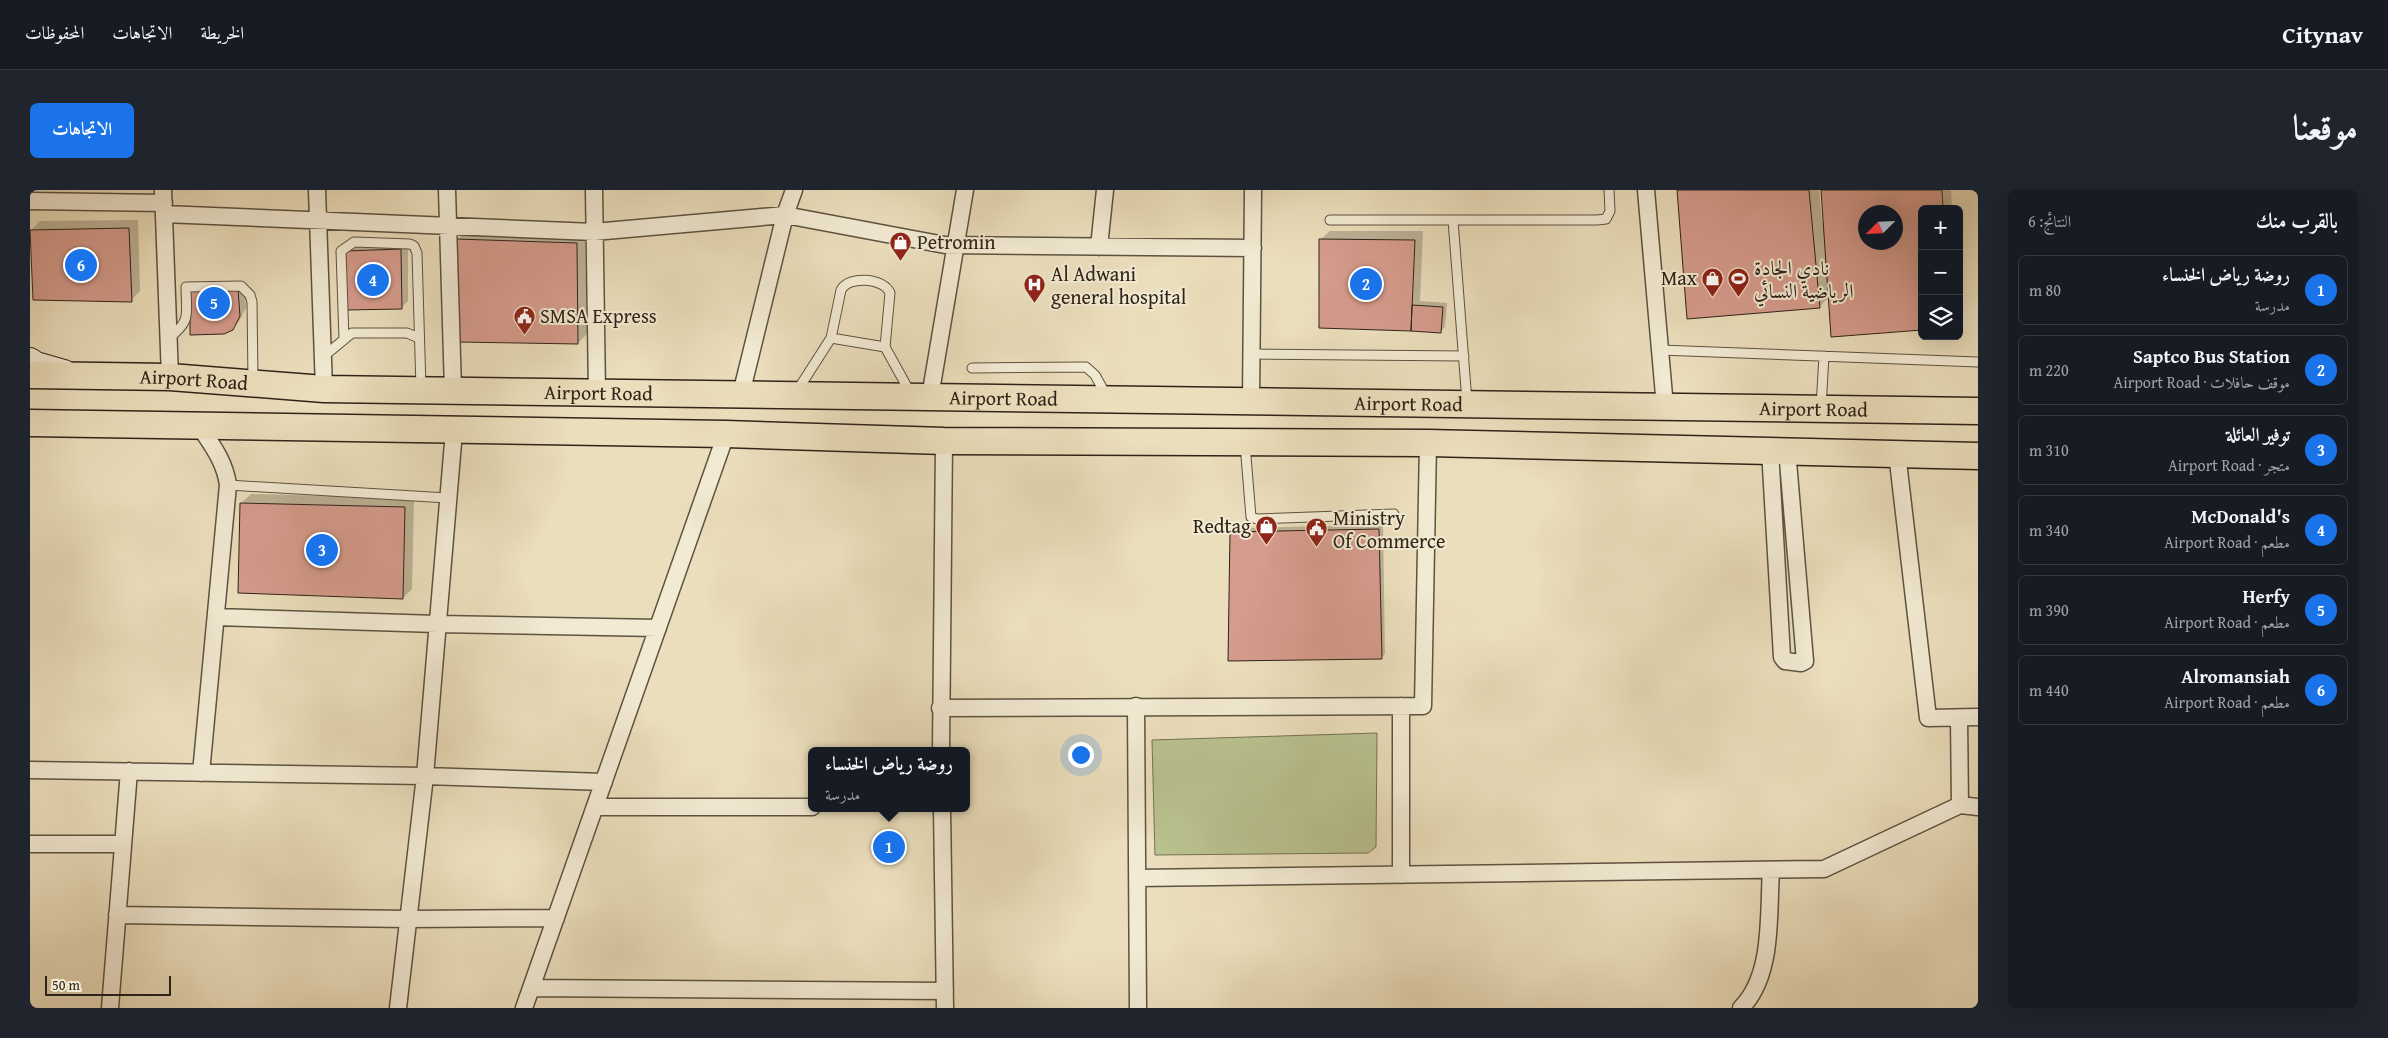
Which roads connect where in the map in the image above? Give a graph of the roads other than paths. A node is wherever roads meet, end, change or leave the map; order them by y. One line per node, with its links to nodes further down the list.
1 (317, 190): 15 (street)
2 (447, 190): 16 (street)
3 (594, 190): 17 (street)
4 (794, 190): 12 (street)
5 (965, 190): 18 (street)
6 (1105, 190): 19 (street)
7 (1253, 190): 20 (street)
8 (1609, 190): 14 (lane)
9 (1646, 190): 26 (street)
10 (30, 201): 11 (street)
11 (164, 202): 15 (street); 21 (street)
12 (785, 215): 17 (street); 18 (street); 42 (street)
13 (1330, 220): 14 (lane)
14 (1453, 220): 29 (lane)
15 (318, 221): 16 (street); 28 (street)
16 (448, 226): 17 (street); 40 (street)
17 (594, 232): 41 (street)
18 (955, 245): 19 (street); 44 (street)
19 (1100, 247): 20 (street)
20 (1253, 248): 27 (street)
21 (169, 338): 36 (street); 37 (lane)
22 (419, 338): 24 (lane); 24 (lane); 39 (lane)
23 (831, 338): 25 (lane); 25 (lane); 43 (lane)
24 (344, 339): 28 (lane)
25 (885, 347): 44 (lane)
26 (1660, 350): 30 (lane); 48 (street)
27 (1252, 354): 29 (lane); 46 (street)
28 (324, 356): 38 (street)
29 (1464, 356): 47 (lane)
30 (1824, 356): 32 (lane); 49 (lane)
31 (30, 360): 35 (main road)
32 (1978, 362)
33 (972, 368): 45 (lane)
34 (30, 375): 35 (main road, Airport Road)
35 (75, 375): 36 (main road, Airport Road)
36 (170, 376): 37 (main road, Airport Road)
37 (253, 383): 38 (main road, Airport Road)
38 (324, 389): 39 (main road, Airport Road)
39 (421, 390): 40 (main road, Airport Road)
40 (453, 390): 41 (main road, Airport Road)
41 (597, 392): 42 (main road, Airport Road)
42 (741, 394): 43 (main road, Airport Road)
43 (794, 395): 44 (main road, Airport Road)
44 (921, 397): 45 (main road, Airport Road)
45 (1108, 400): 46 (main road, Airport Road)
46 (1251, 401): 47 (main road, Airport Road)
47 (1467, 404): 48 (main road, Airport Road)
48 (1665, 407): 49 (main road, Airport Road)
49 (1821, 410): 50 (main road, Airport Road)
50 (1978, 411)
51 (30, 423): 52 (main road, Airport Road)
52 (200, 426): 53 (main road, Airport Road); 61 (street)
53 (454, 432): 54 (main road, Airport Road); 62 (street)
54 (726, 434): 55 (main road, Airport Road); 68 (street)
55 (944, 441): 56 (main road, Airport Road); 71 (street)
56 (1245, 441): 57 (main road, Airport Road); 63 (lane)
57 (1428, 443): 58 (main road, Airport Road); 70 (street)
58 (1779, 450): 59 (main road, Airport Road); 64 (street); 65 (street)
59 (1897, 453): 60 (main road, Airport Road); 73 (street)
60 (1978, 456)
61 (228, 485): 62 (lane); 66 (street)
62 (448, 498): 67 (street)
63 (1394, 514)
64 (1800, 606): 65 (street); 65 (street)
65 (1779, 607)
66 (216, 617): 67 (street); 77 (street)
67 (437, 624): 68 (street); 78 (street)
68 (658, 628): 79 (street)
69 (1136, 706): 70 (street); 71 (street); 89 (street)
70 (1401, 706): 88 (street)
71 (940, 708): 74 (street)
72 (1978, 716): 73 (street)
73 (1959, 718): 80 (street)
74 (941, 747)
75 (30, 770): 76 (street)
76 (129, 772): 77 (street); 86 (street)
77 (201, 773): 78 (street)
78 (425, 776): 79 (street); 92 (street)
79 (604, 782): 81 (street)
80 (1960, 805): 83 (street); 87 (street)
81 (595, 807): 82 (street); 91 (street)
82 (808, 807)
83 (1978, 807)
84 (942, 812): 94 (street)
85 (30, 844): 86 (street)
86 (123, 844): 90 (street)
87 (1771, 870): 88 (street); 100 (street)
88 (1401, 875): 89 (street)
89 (1137, 878): 99 (street)
90 (117, 915): 92 (street); 95 (street)
91 (556, 918): 92 (street); 93 (street)
92 (408, 919): 96 (street)
93 (532, 988): 94 (street); 97 (street)
94 (945, 991): 98 (street)
95 (110, 1008)
96 (398, 1008)
97 (524, 1008)
98 (945, 1008)
99 (1138, 1008)
100 (1741, 1008)

